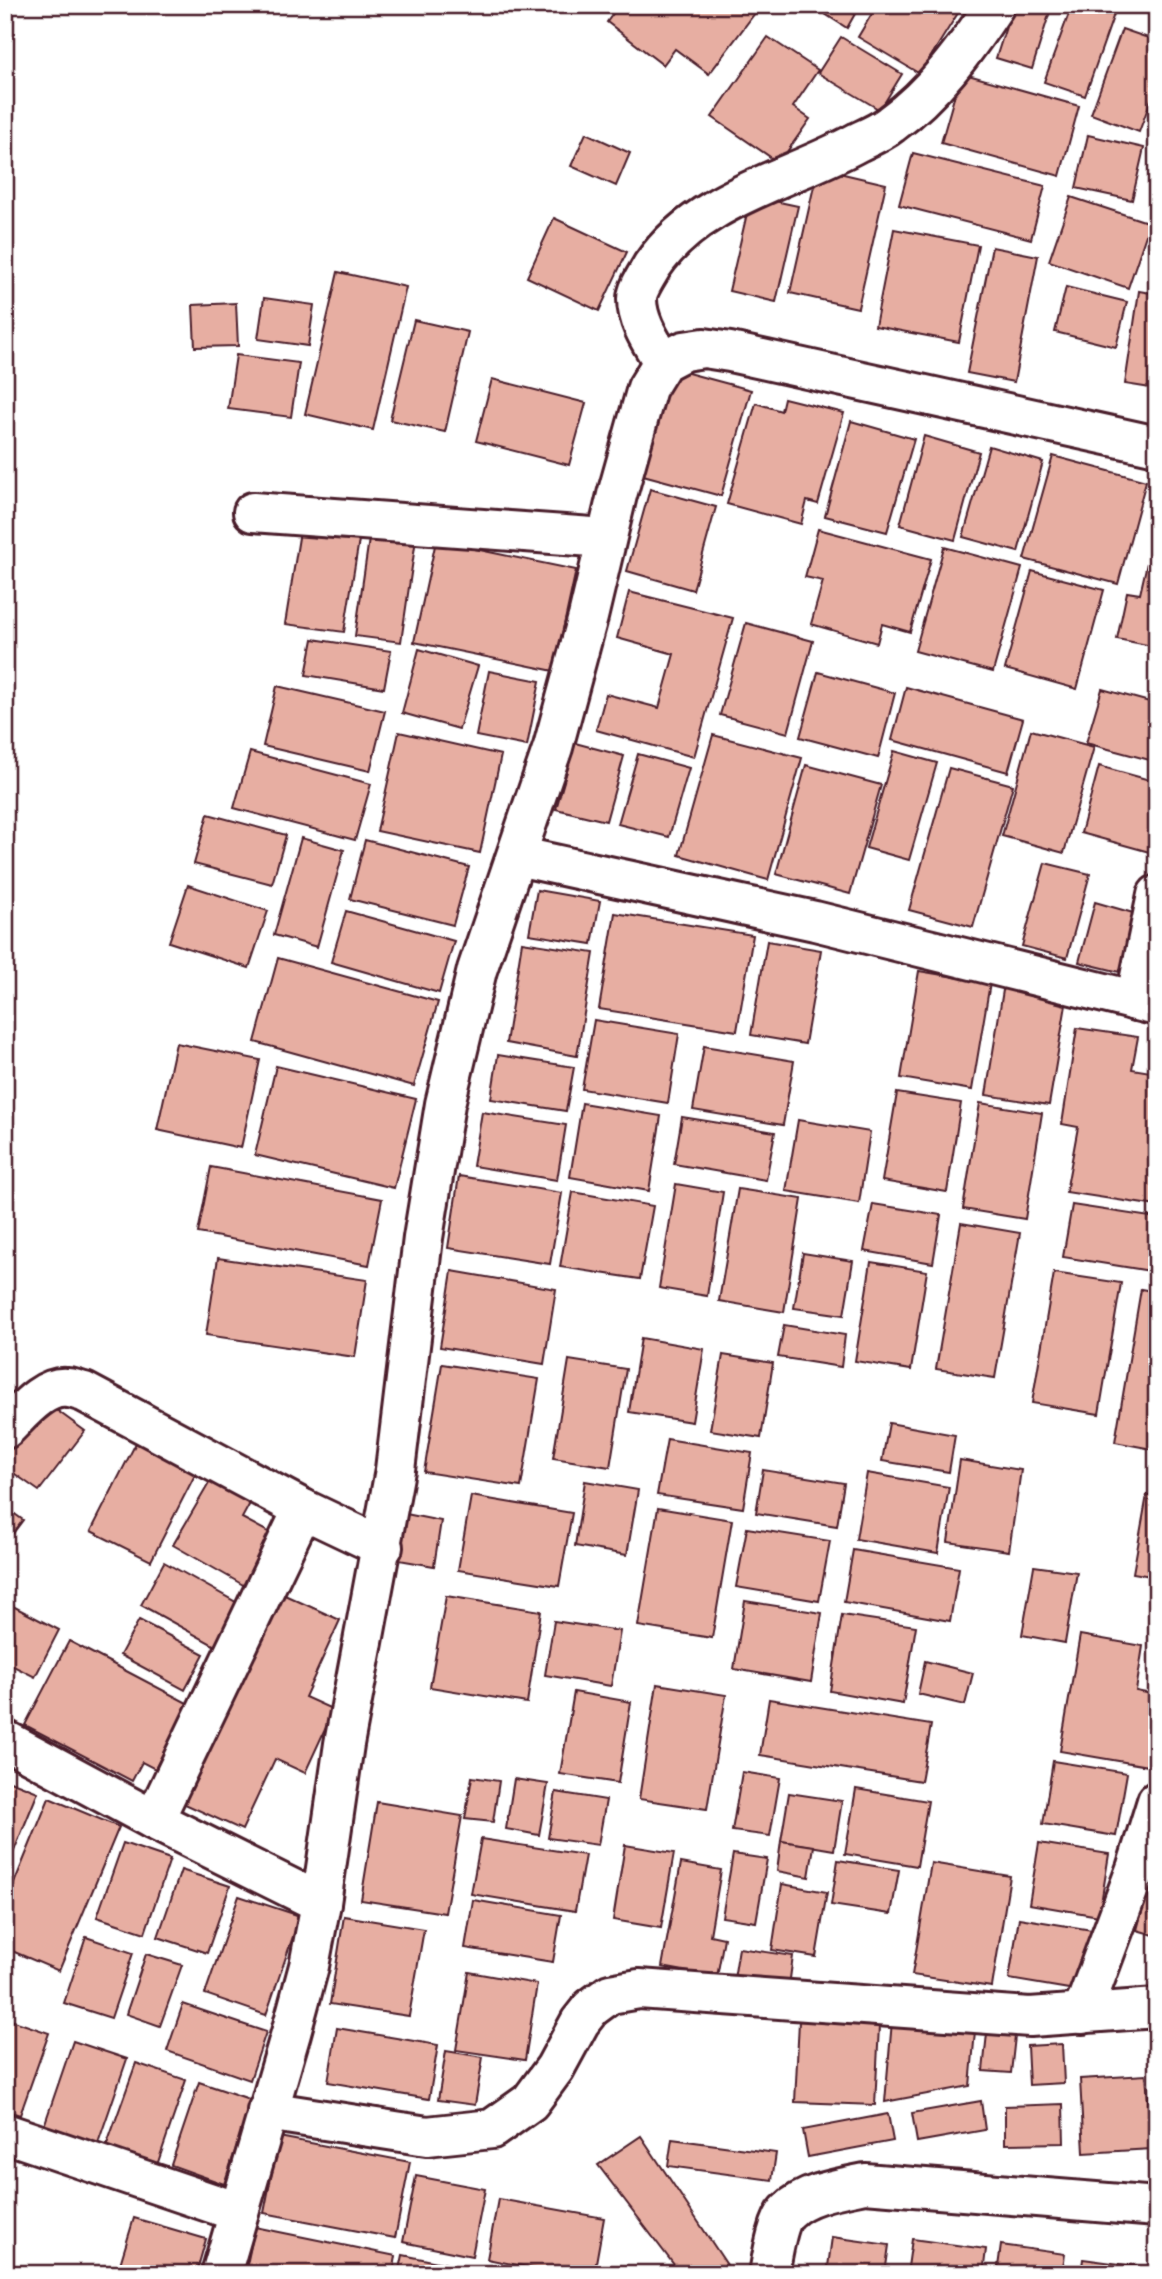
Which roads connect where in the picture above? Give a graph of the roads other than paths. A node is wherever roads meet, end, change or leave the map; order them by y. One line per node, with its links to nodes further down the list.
1 (995, 5): 2 (street)
2 (663, 362): 3 (street); 5 (street)
3 (1157, 446)
4 (253, 512): 5 (street)
5 (606, 538): 6 (street)
6 (517, 856): 8 (street); 11 (street)
7 (1157, 895): 8 (street)
8 (1146, 1004)
9 (5, 1429): 10 (street)
10 (303, 1508): 11 (street); 14 (street)
11 (383, 1547): 15 (street)
12 (5, 1740): 14 (street)
13 (1157, 1801): 17 (street)
14 (154, 1820): 15 (street)
15 (321, 1903): 18 (street)
16 (1157, 2008): 17 (street)
17 (1082, 2014): 18 (street)
18 (267, 2110): 21 (street)
19 (5, 2133): 21 (street)
20 (1157, 2207): 23 (street)
21 (238, 2213): 22 (street)
22 (221, 2274)
23 (769, 2274)

